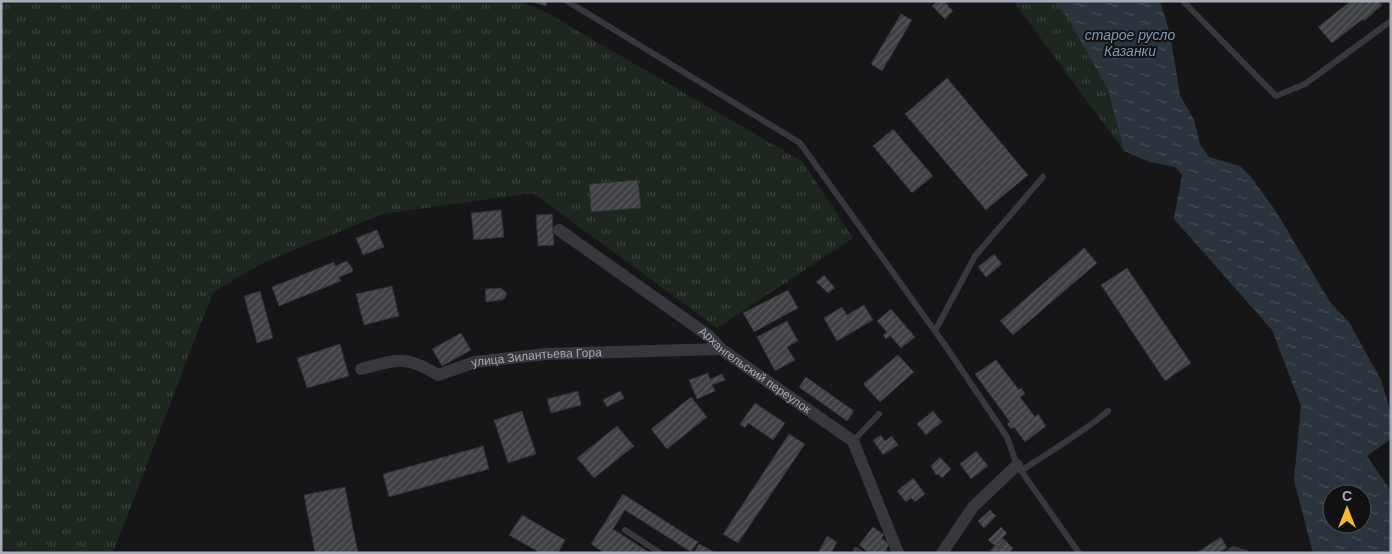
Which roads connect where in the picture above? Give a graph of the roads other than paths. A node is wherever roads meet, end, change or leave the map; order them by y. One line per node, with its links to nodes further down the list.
1 (567, 1): 6 (lane)
2 (1183, 1): 3 (lane)
3 (1391, 21)
4 (1043, 177): 6 (lane)
5 (559, 230): 7 (street, Архангельский переулок)
6 (935, 331): 12 (lane)
7 (721, 349): 8 (street, улица Зилантьева Гора); 11 (street, Архангельский переулок)
8 (361, 369)
9 (1108, 412): 12 (lane)
10 (879, 414): 11 (lane)
11 (853, 441): 15 (street)
12 (1019, 468): 16 (street); 17 (lane)
13 (625, 530): 14 (lane)
14 (660, 553)
15 (898, 553)
16 (942, 553)
17 (1079, 553)
18 (1228, 553): 19 (lane)
19 (1246, 553)

